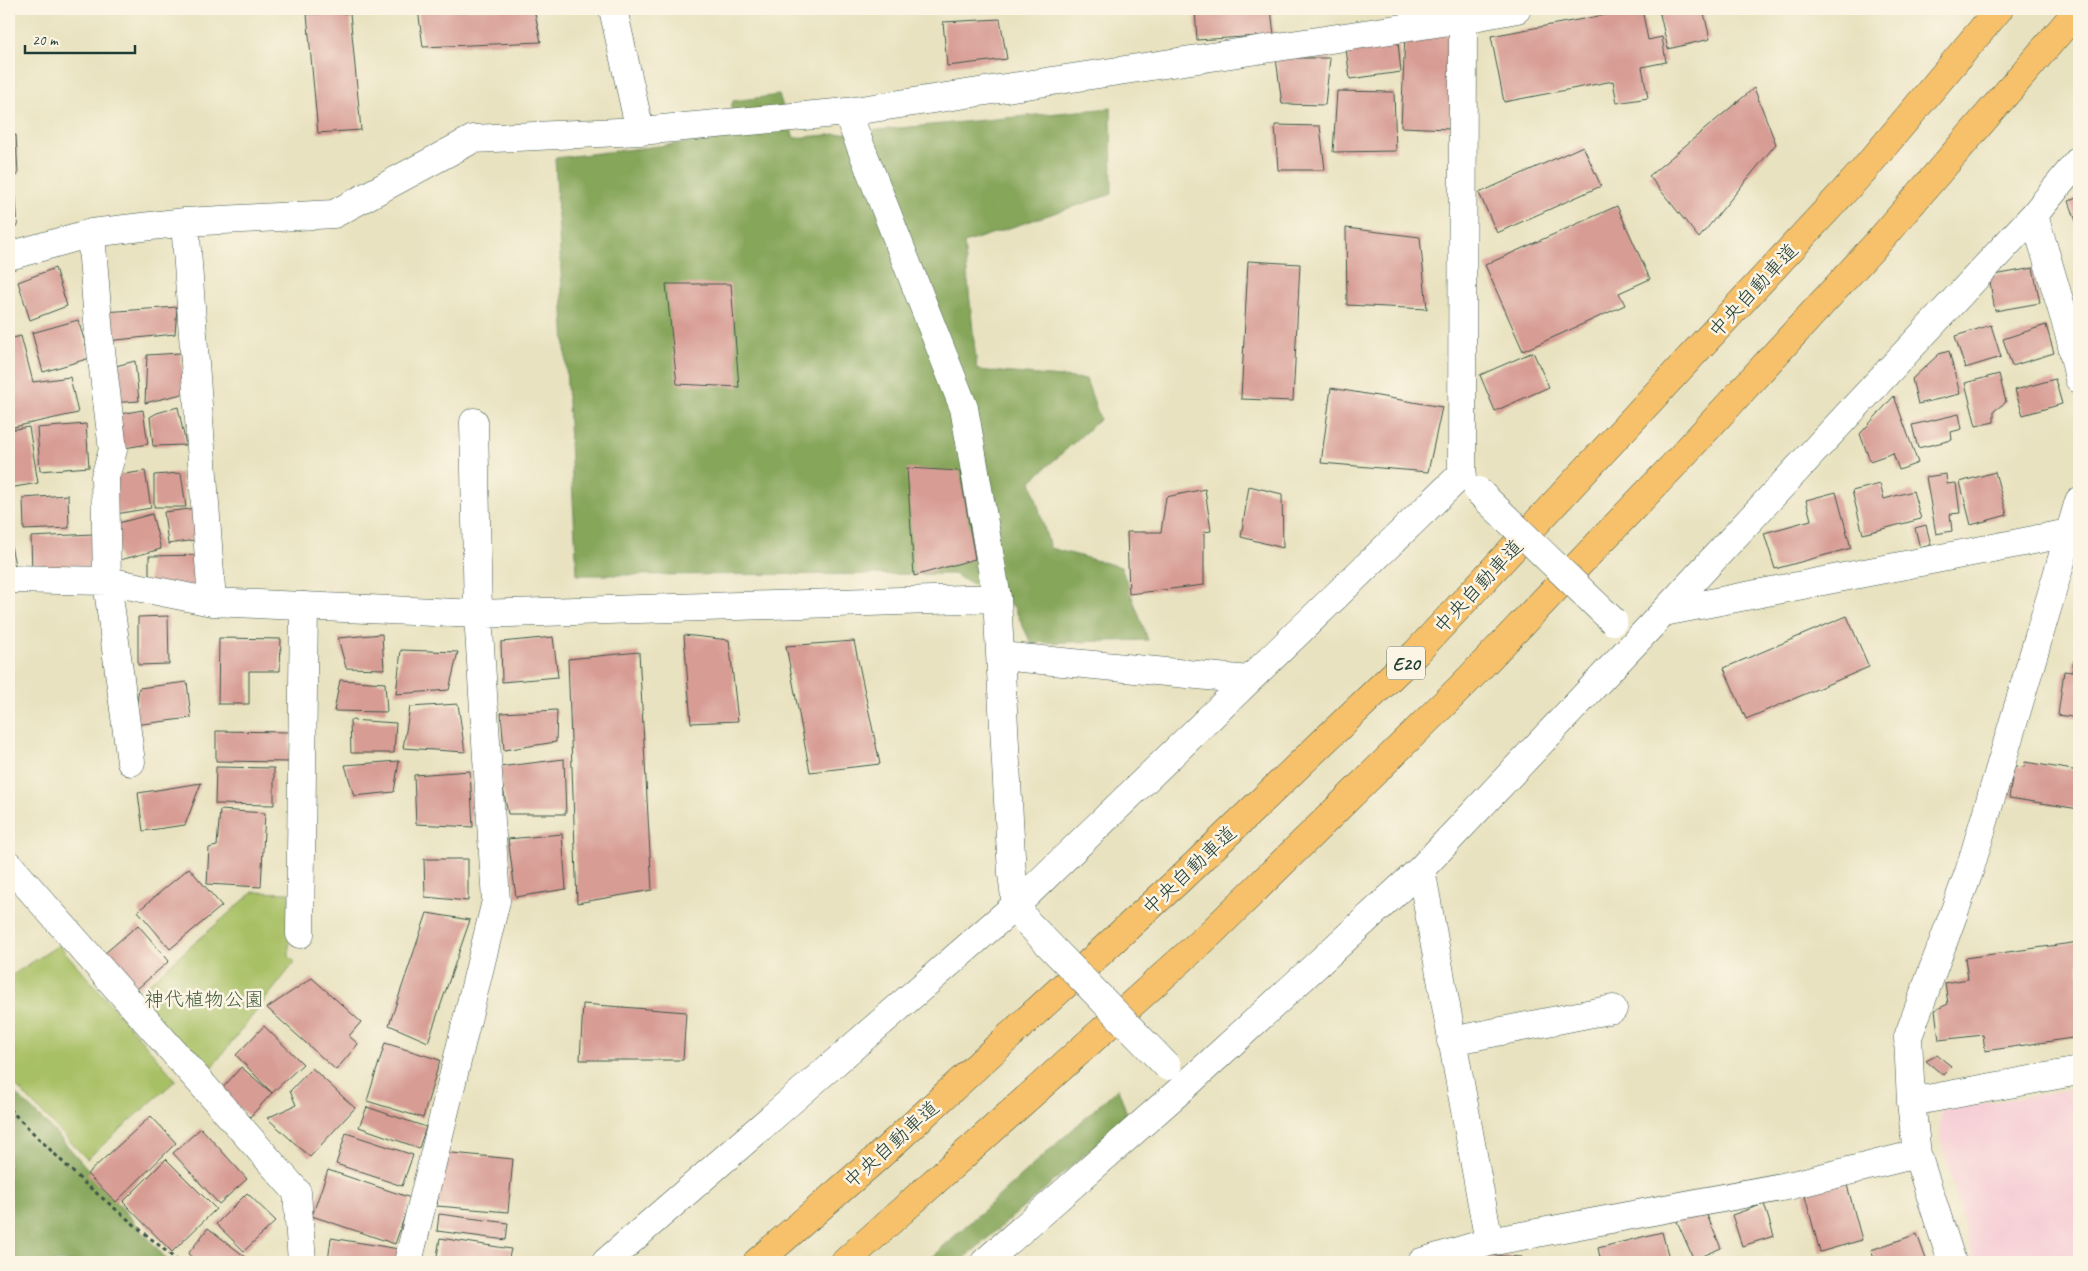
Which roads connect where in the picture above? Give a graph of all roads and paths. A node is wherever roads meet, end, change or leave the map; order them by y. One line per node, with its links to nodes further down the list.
1 (613, 9): 7 (street)
2 (1999, 9): 45 (highway, 中央自動車道 / E20)
3 (2079, 9): 46 (highway)
4 (1504, 10): 5 (street)
5 (1463, 19): 6 (street); 15 (street)
6 (847, 112): 7 (street); 20 (street)
7 (640, 131): 10 (street)
8 (2079, 160): 9 (street)
9 (2034, 214): 13 (street); 23 (street)
10 (185, 222): 11 (street); 21 (street)
11 (90, 233): 12 (street); 19 (street)
12 (9, 256)
13 (2079, 379)
14 (474, 422): 24 (street)
15 (1470, 482): 25 (street, bridge); 27 (street)
16 (2079, 501): 17 (street)
17 (2069, 533): 23 (street); 37 (street)
18 (9, 579): 19 (street)
19 (107, 582): 21 (street); 28 (street)
20 (997, 598): 24 (street); 26 (street)
21 (212, 602): 22 (street)
22 (304, 606): 24 (street); 32 (street)
23 (1664, 612): 25 (street)
24 (478, 614): 43 (street)
25 (1632, 643): 30 (street)
26 (1001, 656): 27 (street); 31 (street)
27 (1248, 680): 31 (street)
28 (131, 762)
29 (9, 865): 42 (street)
30 (1421, 869): 34 (street); 36 (street)
31 (1022, 914): 36 (street, bridge); 44 (street)
32 (300, 934)
33 (1613, 1009): 34 (street)
34 (1451, 1041): 40 (street)
35 (2079, 1071): 37 (street)
36 (1176, 1076): 47 (street)
37 (1911, 1102): 39 (street)
38 (9, 1109): 41 (path)
39 (1917, 1154): 40 (street); 49 (street)
40 (1488, 1242): 48 (street)
41 (179, 1262)
42 (302, 1262)
43 (408, 1262)
44 (606, 1262)
45 (757, 1262)
46 (845, 1262)
47 (985, 1262)
48 (1422, 1262)
49 (1952, 1262)

